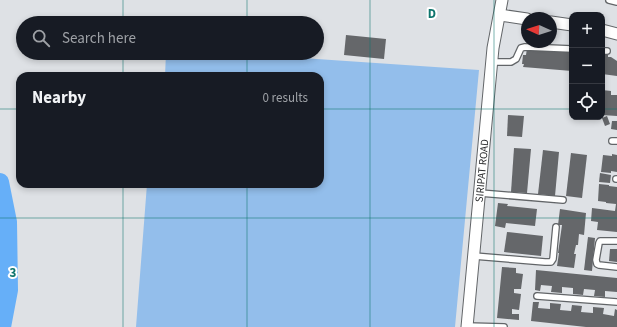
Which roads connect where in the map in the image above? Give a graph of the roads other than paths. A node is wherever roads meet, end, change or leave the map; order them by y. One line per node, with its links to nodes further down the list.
1 (502, 0): 4 (street, SIRIPAT ROAD)
2 (609, 0): 3 (lane)
3 (617, 2)
4 (500, 15): 5 (street); 11 (street, SIRIPAT ROAD)
5 (521, 18)
6 (557, 23): 7 (street)
7 (569, 25)
8 (605, 31): 9 (street)
9 (617, 34)
10 (569, 49): 11 (lane)
11 (492, 62): 12 (street, SIRIPAT ROAD)
12 (480, 193): 13 (lane); 16 (street, SIRIPAT ROAD)
13 (563, 200)
14 (556, 227): 16 (lane)
15 (617, 241): 17 (lane)
16 (474, 256): 20 (street, SIRIPAT ROAD)
17 (617, 267)
18 (537, 296): 19 (lane)
19 (617, 302)
20 (467, 327): 21 (lane)
21 (504, 327)

